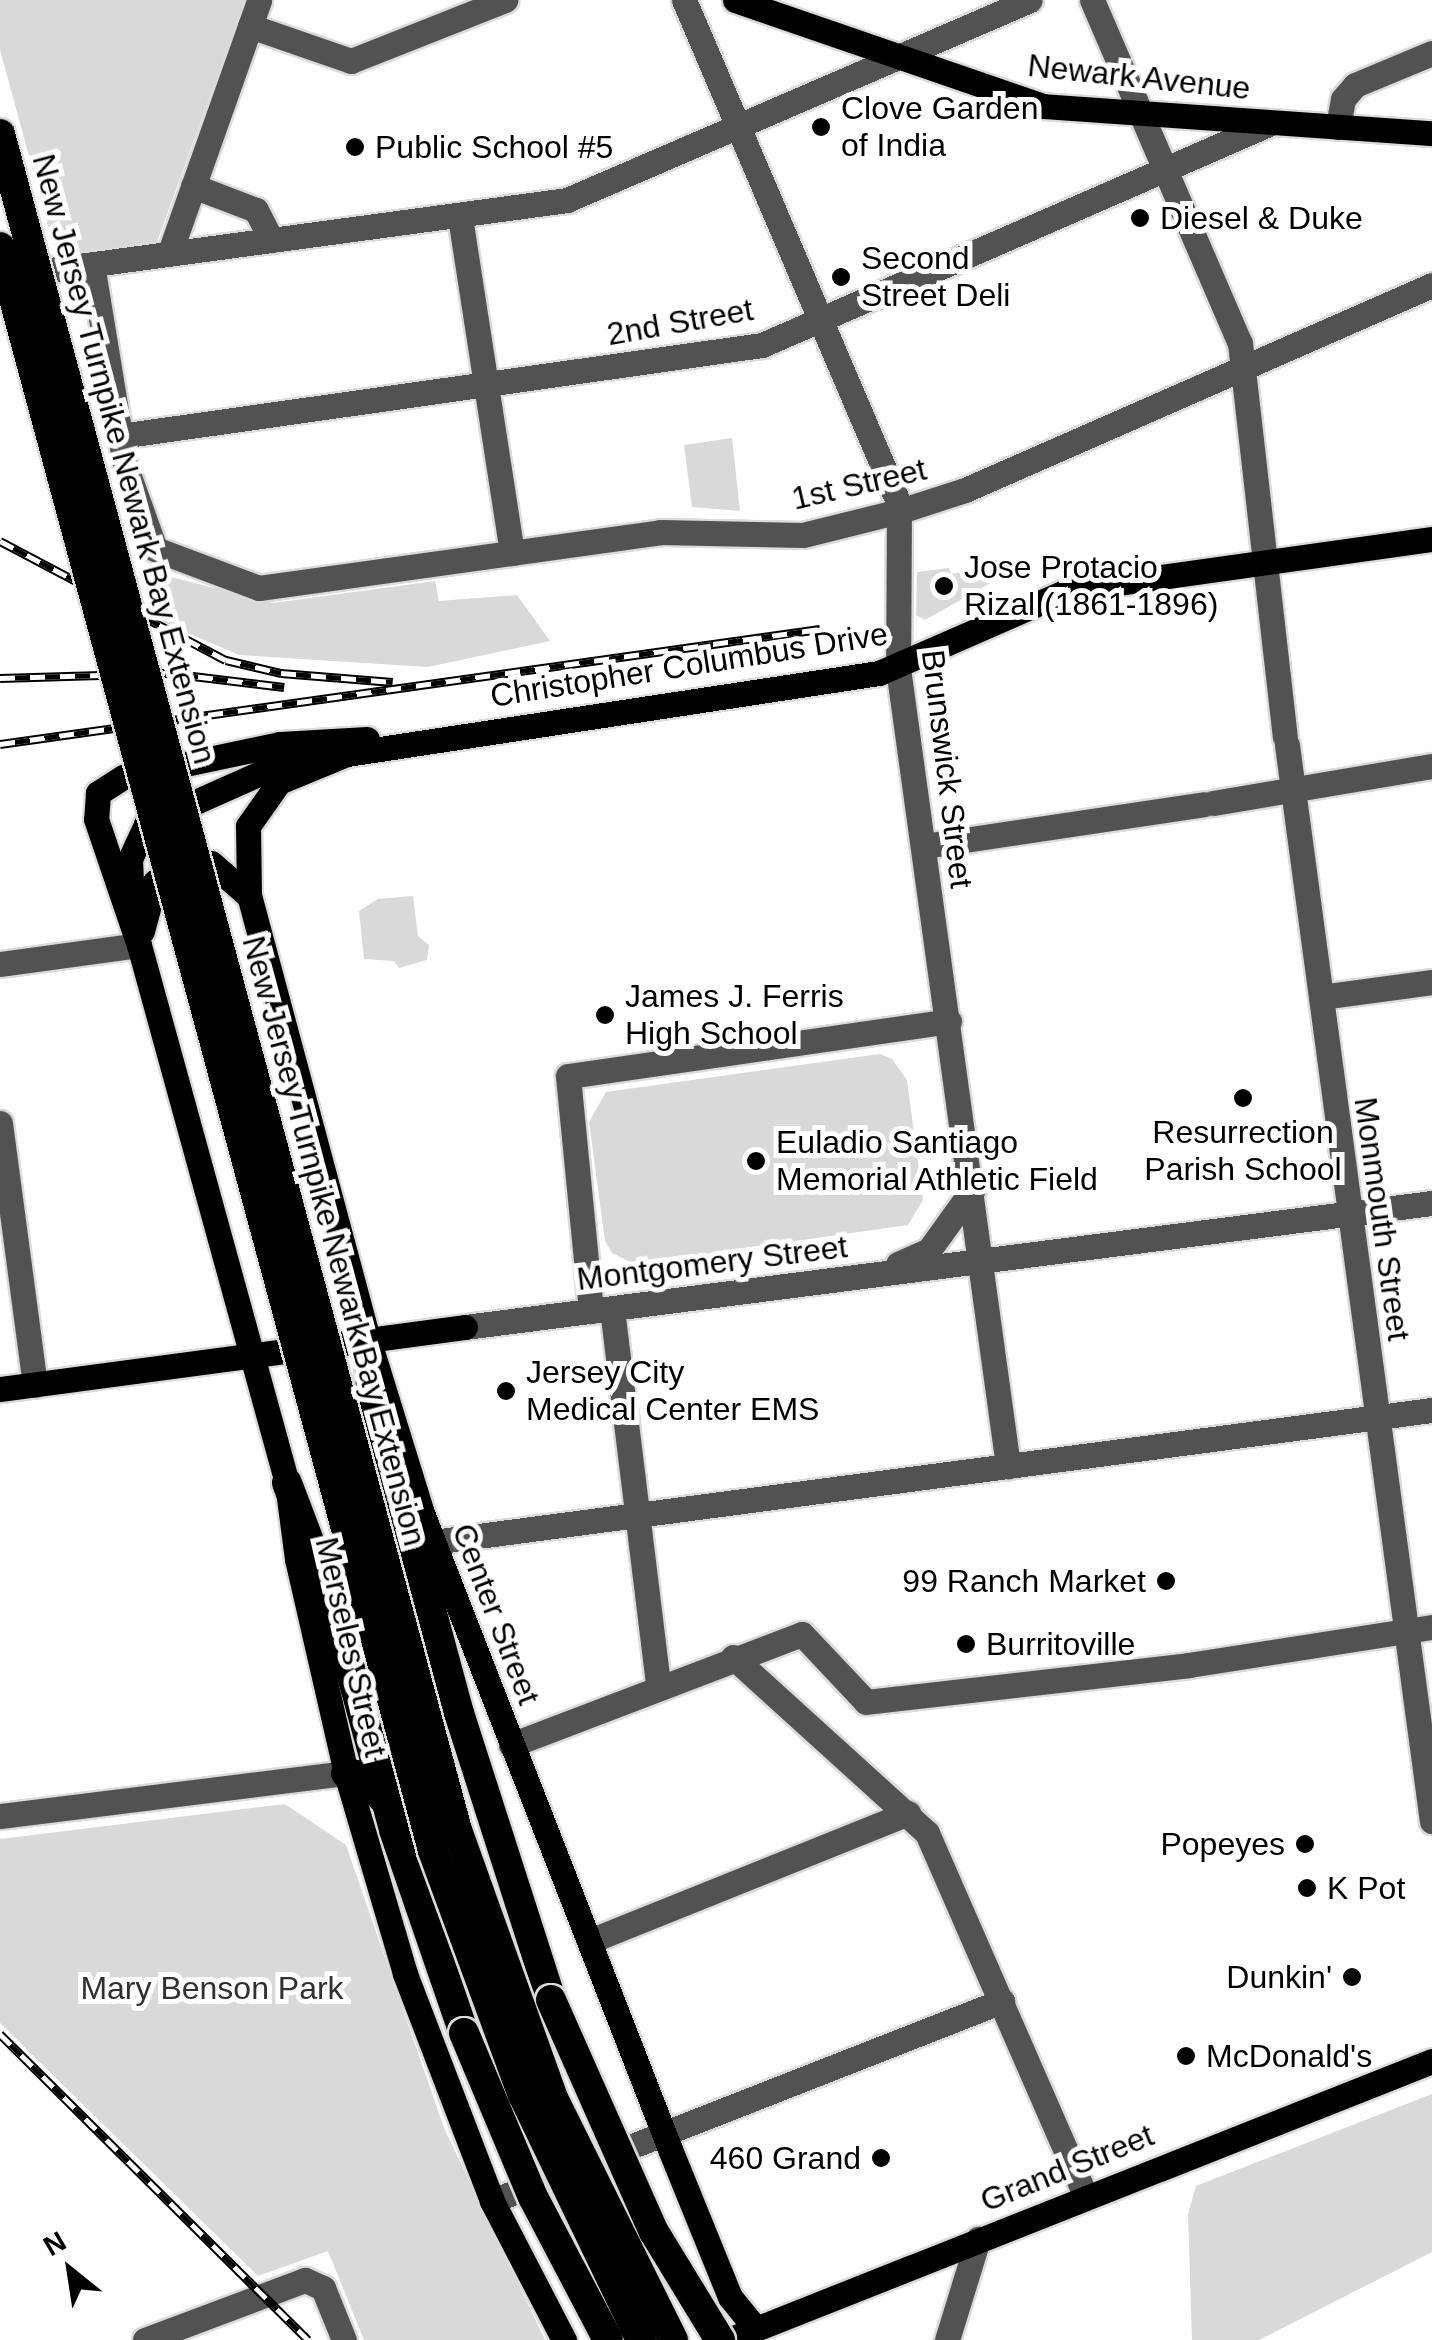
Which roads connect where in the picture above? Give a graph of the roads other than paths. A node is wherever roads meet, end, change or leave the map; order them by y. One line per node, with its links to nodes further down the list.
1 (258, 0): 7 (street)
2 (505, 0): 7 (street)
3 (684, 0): 12 (street, Brunswick Street)
4 (735, 0): 9 (main road, Newark Avenue)
5 (1030, 0): 9 (street)
6 (1092, 0): 10 (street, Monmouth Street)
7 (250, 26): 17 (street)
8 (1432, 53): 13 (street)
9 (896, 57): 10 (main road, Newark Avenue); 12 (street)
10 (1141, 113): 11 (main road, Newark Avenue); 16 (street, Monmouth Street)
11 (1271, 123): 13 (main road, Newark Avenue); 16 (street, 2nd Street)
12 (739, 127): 18 (street); 25 (street, Brunswick Street)
13 (1338, 127): 14 (main road, Newark Avenue)
14 (1432, 133)
15 (0, 134): 86 (highway, New Jersey Turnpike Newark Bay Extension, bridge)
16 (1165, 170): 25 (street, 2nd Street); 26 (street, Monmouth Street)
17 (193, 186): 19 (street); 21 (street)
18 (460, 217): 19 (street); 27 (street)
19 (271, 240): 21 (street)
20 (0, 248): 85 (highway, New Jersey Turnpike Newark Bay Extension, bridge)
21 (170, 252): 22 (street)
22 (92, 264): 23 (street); 28 (street)
23 (0, 277)
24 (1432, 285): 26 (street, 1st Street)
25 (822, 319): 27 (street, 2nd Street); 29 (street, Brunswick Street)
26 (1243, 369): 29 (street, 1st Street); 32 (street, Monmouth Street)
27 (485, 386): 28 (street, 2nd Street); 31 (street)
28 (120, 436): 31 (street, 1st Street)
29 (900, 511): 31 (street, 1st Street); 33 (street, Brunswick Street)
30 (1432, 539): 32 (main road, Christopher Columbus Drive)
31 (512, 553)
32 (1262, 563): 33 (main road, Christopher Columbus Drive); 37 (street, Monmouth Street)
33 (898, 668): 35 (main road, Christopher Columbus Drive); 38 (street, Brunswick Street)
34 (376, 739): 35 (main road, Christopher Columbus Drive); 40 (main road, Christopher Columbus Drive); 40 (main road, Christopher Columbus Drive)
35 (417, 739): 39 (main road, Christopher Columbus Drive)
36 (1432, 766): 37 (street)
37 (1293, 791): 38 (street); 43 (street, Monmouth Street)
38 (924, 846): 44 (street, Brunswick Street)
39 (249, 896): 40 (main road); 53 (main road, Center Street)
40 (139, 945): 41 (street); 54 (main road, Merseles Street)
41 (0, 964)
42 (1432, 982): 43 (street)
43 (1320, 997): 48 (street, Monmouth Street)
44 (949, 1020): 46 (street, Brunswick Street); 51 (street)
45 (0, 1122): 55 (street)
46 (973, 1189): 49 (street, Brunswick Street); 50 (street)
47 (1432, 1203): 48 (street, Montgomery Street)
48 (1348, 1214): 49 (street, Montgomery Street); 58 (street, Monmouth Street)
49 (984, 1262): 50 (street, Montgomery Street); 59 (street, Brunswick Street)
50 (874, 1276): 51 (street, Montgomery Street)
51 (602, 1310): 52 (street, Montgomery Street); 61 (street)
52 (466, 1328): 53 (main road, Montgomery Street)
53 (368, 1339): 54 (main road, Montgomery Street); 62 (main road, Center Street); 87 (highway, bridge)
54 (250, 1356): 55 (main road, Montgomery Street); 60 (main road, Merseles Street)
55 (35, 1385): 56 (main road, Montgomery Street)
56 (0, 1389)
57 (1432, 1410): 58 (street)
58 (1376, 1418): 59 (street); 64 (street, Monmouth Street)
59 (1008, 1466): 61 (street)
60 (286, 1483): 68 (main road, Merseles Street); 69 (highway)
61 (638, 1516): 62 (street); 66 (street)
62 (433, 1542): 67 (main road, Center Street)
63 (1432, 1627): 64 (street)
64 (1405, 1630): 65 (street); 72 (street, Monmouth Street)
65 (732, 1656): 66 (street); 70 (street)
66 (658, 1685): 67 (street)
67 (511, 1745): 73 (main road, Center Street)
68 (346, 1773): 69 (highway); 71 (street); 78 (main road, Merseles Street)
69 (385, 1800): 84 (highway, bridge)
70 (908, 1813): 73 (street); 74 (street)
71 (0, 1816)
72 (1432, 1821)
73 (590, 1941): 76 (main road, Center Street)
74 (1002, 2001): 76 (street); 77 (street)
75 (1432, 2061): 77 (main road, Grand Street)
76 (664, 2134): 78 (street); 80 (main road, Center Street)
77 (1086, 2198): 79 (main road, Grand Street)
78 (492, 2201): 83 (main road, Merseles Street)
79 (978, 2239): 80 (main road, Grand Street); 89 (street)
80 (760, 2334): 88 (main road, Grand Street)
81 (145, 2340): 82 (street)
82 (344, 2340)
83 (564, 2340)
84 (608, 2340)
85 (641, 2340)
86 (673, 2340)
87 (720, 2340)
88 (728, 2340)
89 (947, 2340)

